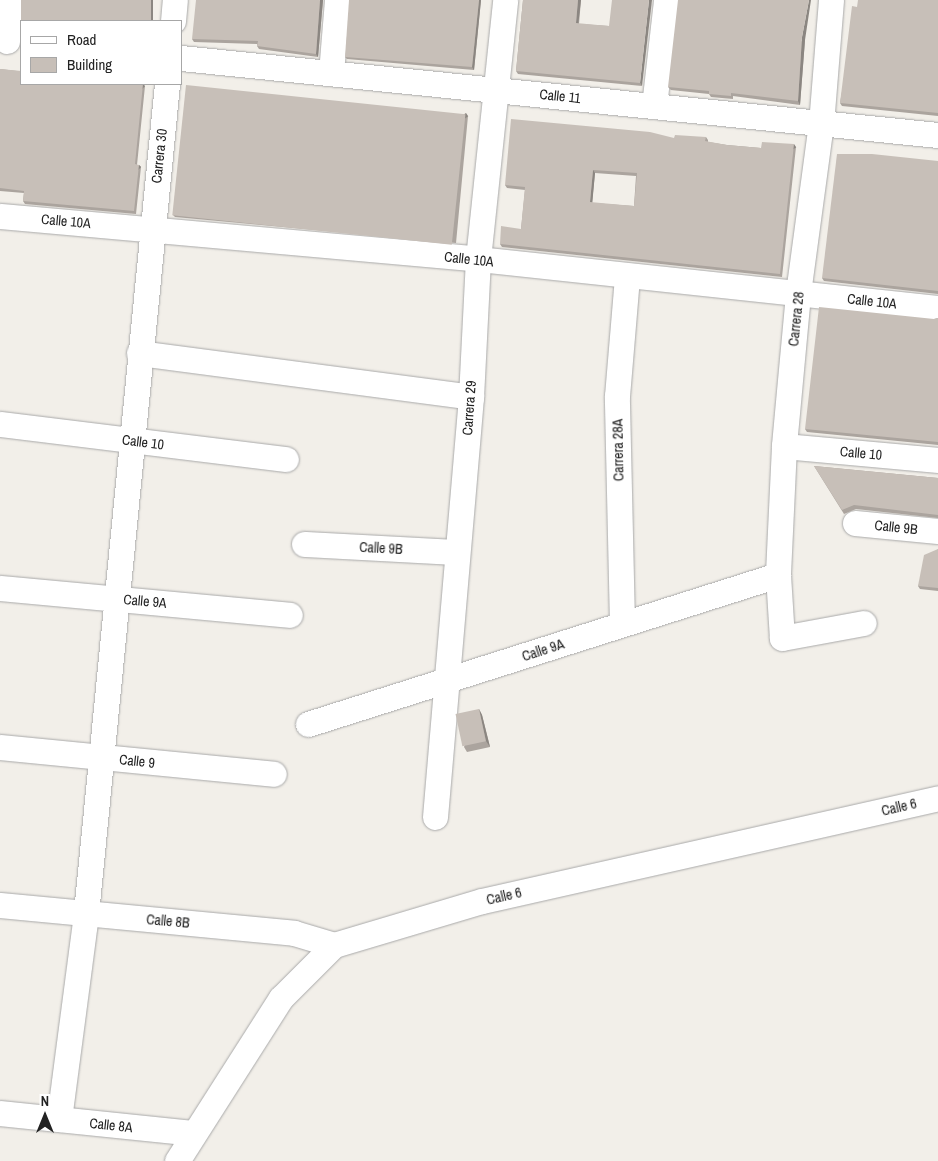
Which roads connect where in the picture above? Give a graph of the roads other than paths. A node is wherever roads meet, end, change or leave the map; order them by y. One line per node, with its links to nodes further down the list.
1 (10, 0): 8 (street)
2 (175, 0): 7 (street)
3 (338, 0): 10 (street)
4 (506, 0): 12 (street, Carrera 29)
5 (666, 0): 13 (street)
6 (831, 0): 14 (street, Carrera 28)
7 (173, 20)
8 (9, 41)
9 (182, 58): 10 (street, Calle 11)
10 (331, 73): 12 (street, Calle 11)
11 (167, 85): 17 (street, Carrera 30)
12 (496, 90): 13 (street, Calle 11); 18 (street, Carrera 29)
13 (654, 106): 14 (street, Calle 11)
14 (821, 122): 15 (street, Calle 11); 20 (street, Carrera 28)
15 (938, 135)
16 (0, 216): 17 (street, Calle 10A)
17 (151, 228): 18 (street, Calle 10A); 22 (street, Carrera 30)
18 (478, 260): 19 (street, Calle 10A); 23 (street, Carrera 29)
19 (627, 276): 20 (street, Calle 10A); 38 (street, Carrera 28A)
20 (798, 294): 21 (street, Calle 10A); 26 (street, Carrera 28)
21 (938, 308)
22 (139, 353): 23 (street); 25 (street, Carrera 30)
23 (470, 397): 32 (street, Carrera 29)
24 (0, 424): 25 (street, Calle 10)
25 (131, 440): 27 (street, Calle 10); 35 (street, Carrera 30)
26 (784, 446): 28 (street, Calle 10); 33 (street, Carrera 28)
27 (286, 459)
28 (938, 460)
29 (855, 523): 30 (street, Calle 9B)
30 (938, 531)
31 (304, 544): 32 (street, Calle 9B)
32 (457, 552): 39 (street, Carrera 29)
33 (778, 575): 37 (street, Carrera 28); 38 (street, Calle 9A)
34 (0, 588): 35 (street, Calle 9A)
35 (116, 599): 36 (street, Calle 9A); 42 (street, Carrera 30)
36 (290, 615)
37 (864, 623)
38 (622, 624): 39 (street, Calle 9A)
39 (447, 681): 40 (street, Calle 9A); 45 (street, Carrera 29)
40 (308, 724)
41 (0, 747): 42 (street, Calle 9)
42 (102, 757): 43 (street, Calle 9); 47 (street, Carrera 30)
43 (274, 774)
44 (938, 798): 48 (street, Calle 6)
45 (435, 817)
46 (0, 905): 47 (street, Calle 8B)
47 (86, 913): 48 (street, Calle 8B); 50 (street, Carrera 30)
48 (334, 945): 51 (street, Calle 6)
49 (0, 1114): 50 (street, Calle 8A)
50 (59, 1120): 51 (street, Calle 8A)
51 (192, 1133): 52 (street, Calle 6)
52 (177, 1161)

